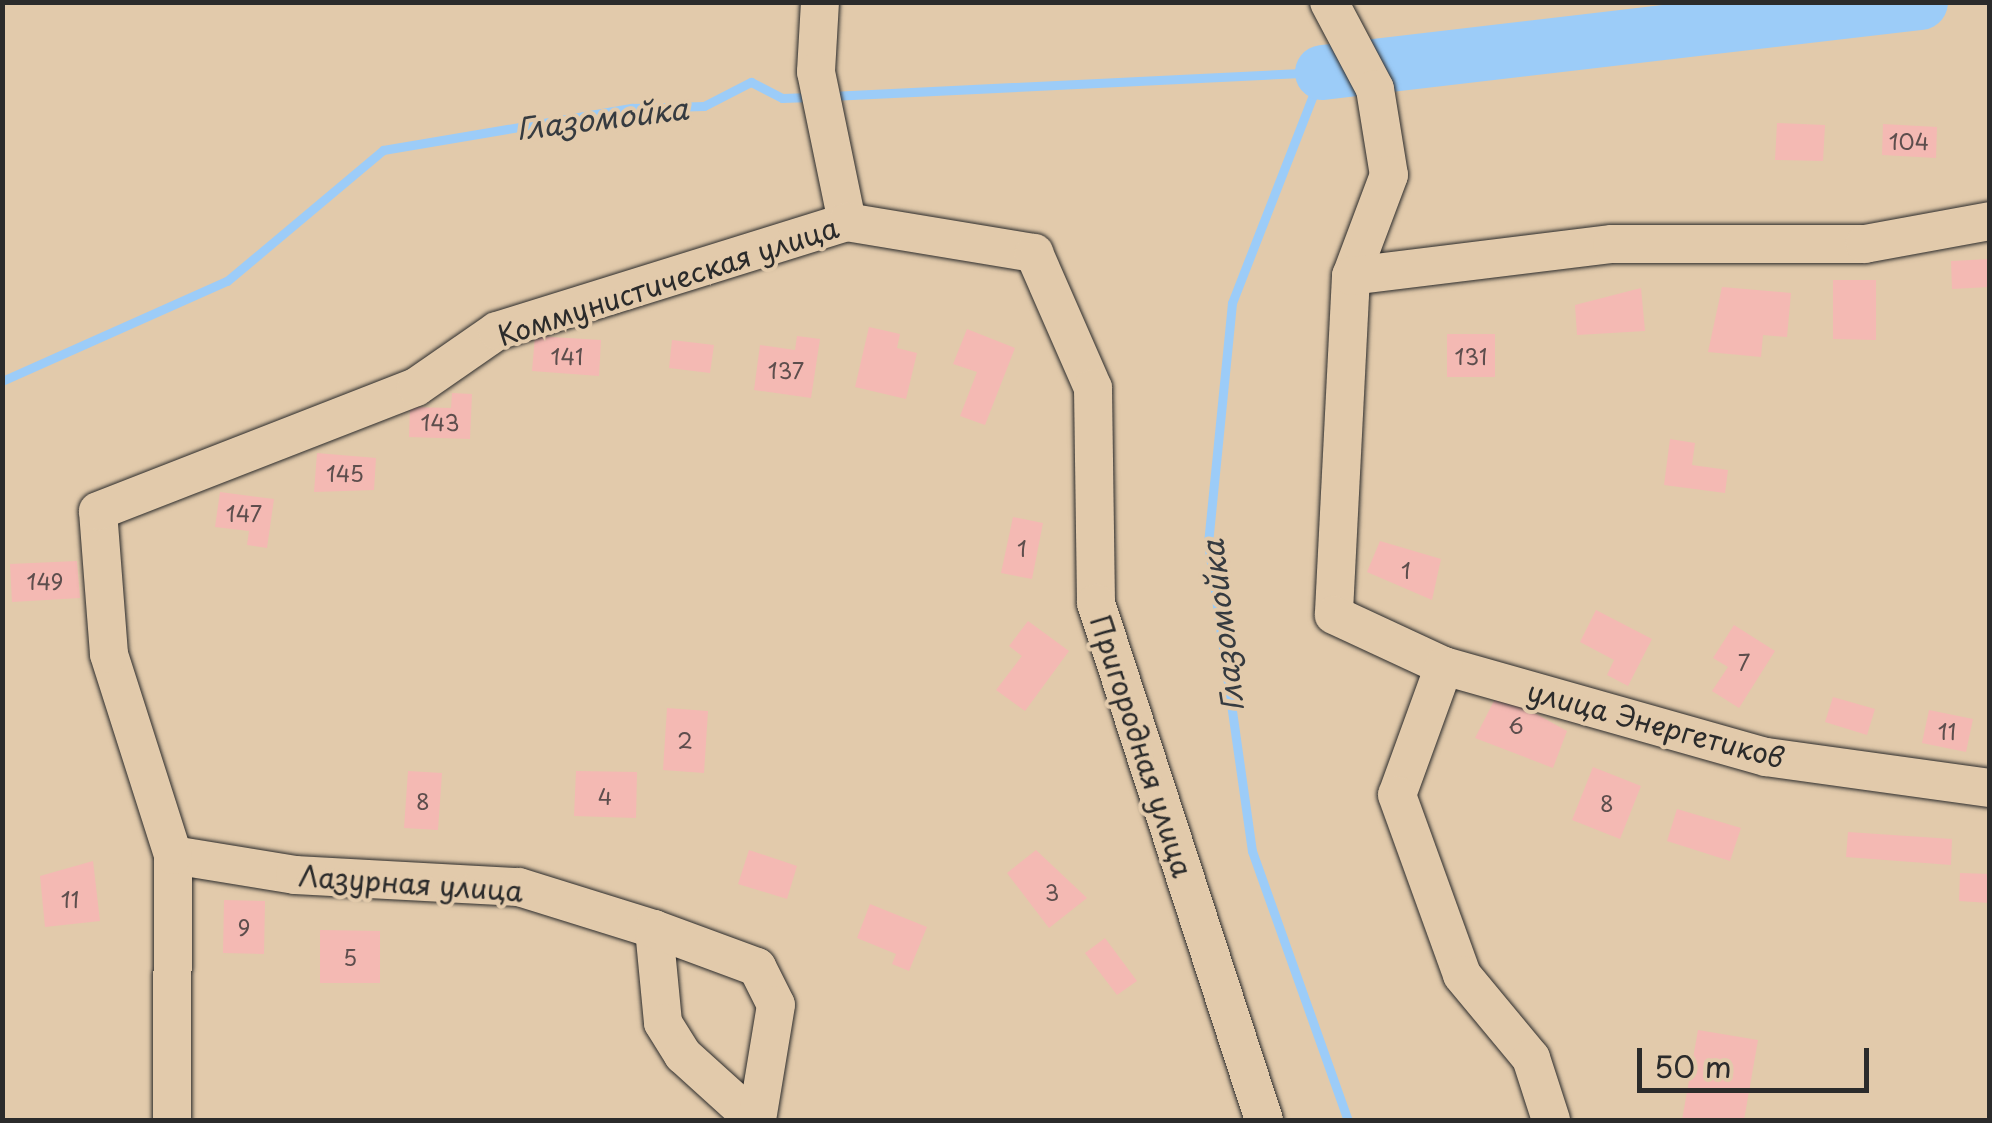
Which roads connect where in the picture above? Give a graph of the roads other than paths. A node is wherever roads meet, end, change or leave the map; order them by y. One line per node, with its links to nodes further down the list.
1 (820, 2): 4 (street)
2 (1329, 2): 6 (street)
3 (1990, 221): 6 (street)
4 (847, 222): 5 (street, Коммунистическая улица); 9 (street, Коммунистическая улица)
5 (1034, 252): 13 (street, Пригородная улица)
6 (1351, 276): 7 (street, улица Энергетиков)
7 (1444, 666): 8 (street, улица Энергетиков); 14 (street)
8 (1990, 788)
9 (173, 855): 10 (street, Лазурная улица); 11 (street)
10 (654, 929): 12 (street); 12 (street, Лазурная улица)
11 (172, 1120)
12 (756, 1120)
13 (1264, 1120)
14 (1551, 1120)

